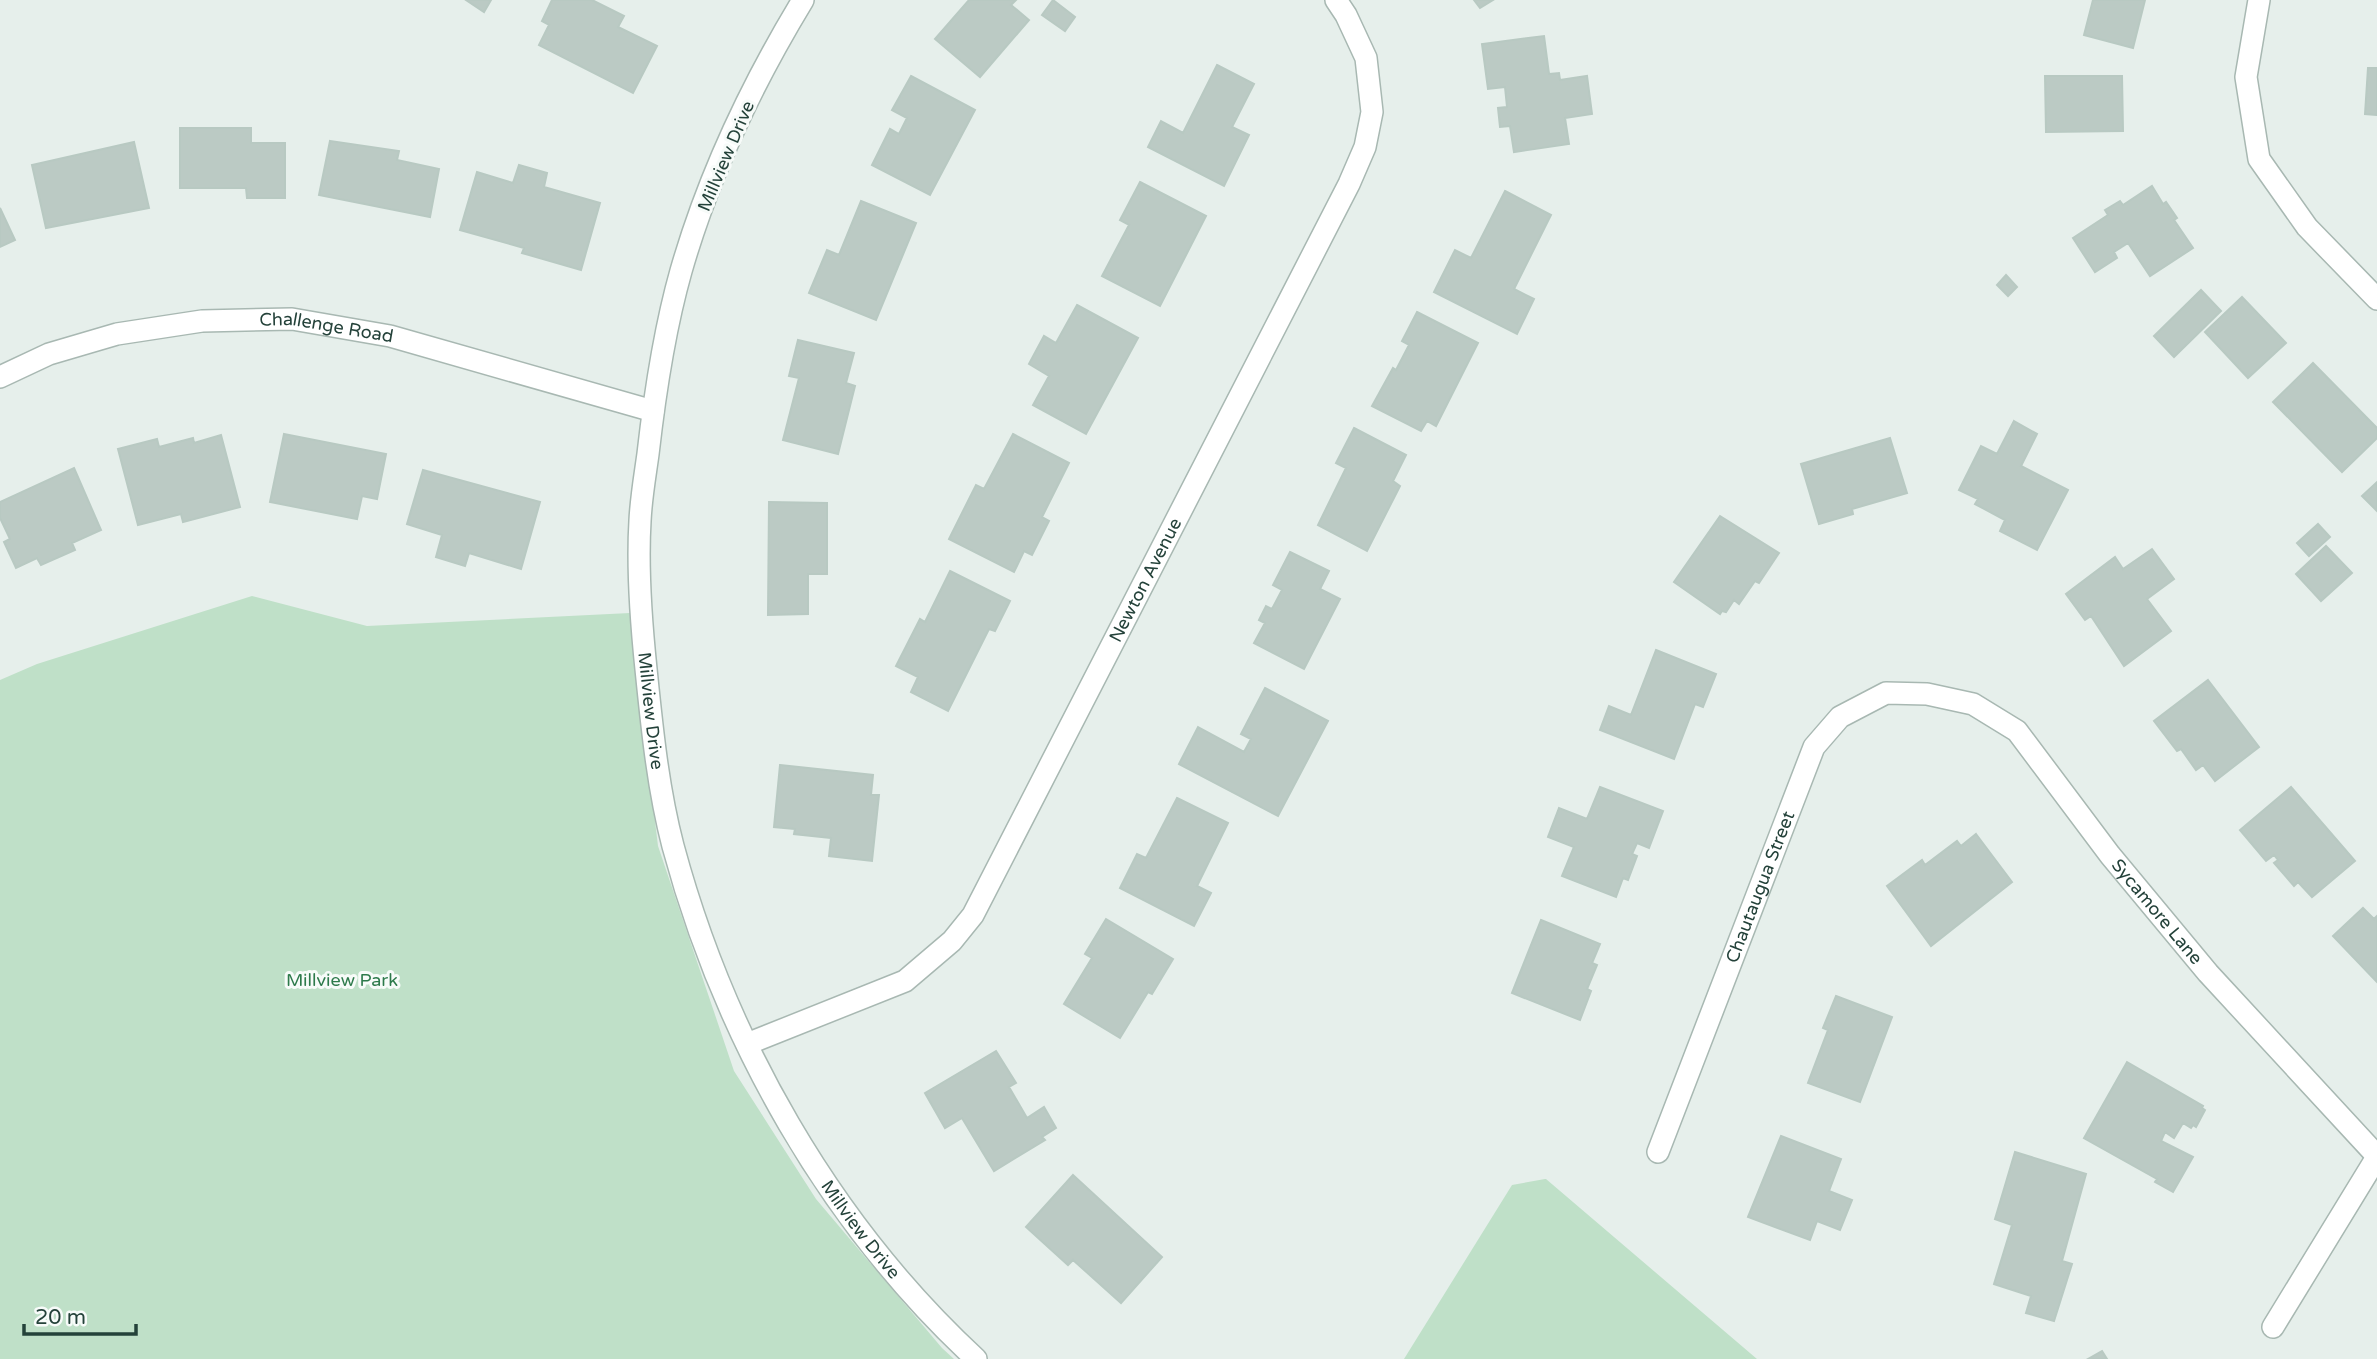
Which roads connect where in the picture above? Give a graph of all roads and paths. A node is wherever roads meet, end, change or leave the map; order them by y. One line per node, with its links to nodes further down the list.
1 (803, 0): 6 (street, Millview Drive)
2 (1336, 0): 8 (street, Newton Avenue)
3 (2259, 0): 4 (street)
4 (2377, 299)
5 (0, 377): 6 (street, Challenge Road)
6 (653, 411): 8 (street, Millview Drive)
7 (1927, 694): 9 (street, Chautaugua Street); 10 (street, Sycamore Lane)
8 (747, 1044): 12 (street, Millview Drive)
9 (1658, 1152)
10 (2377, 1157): 11 (street)
11 (2273, 1327)
12 (976, 1359)

